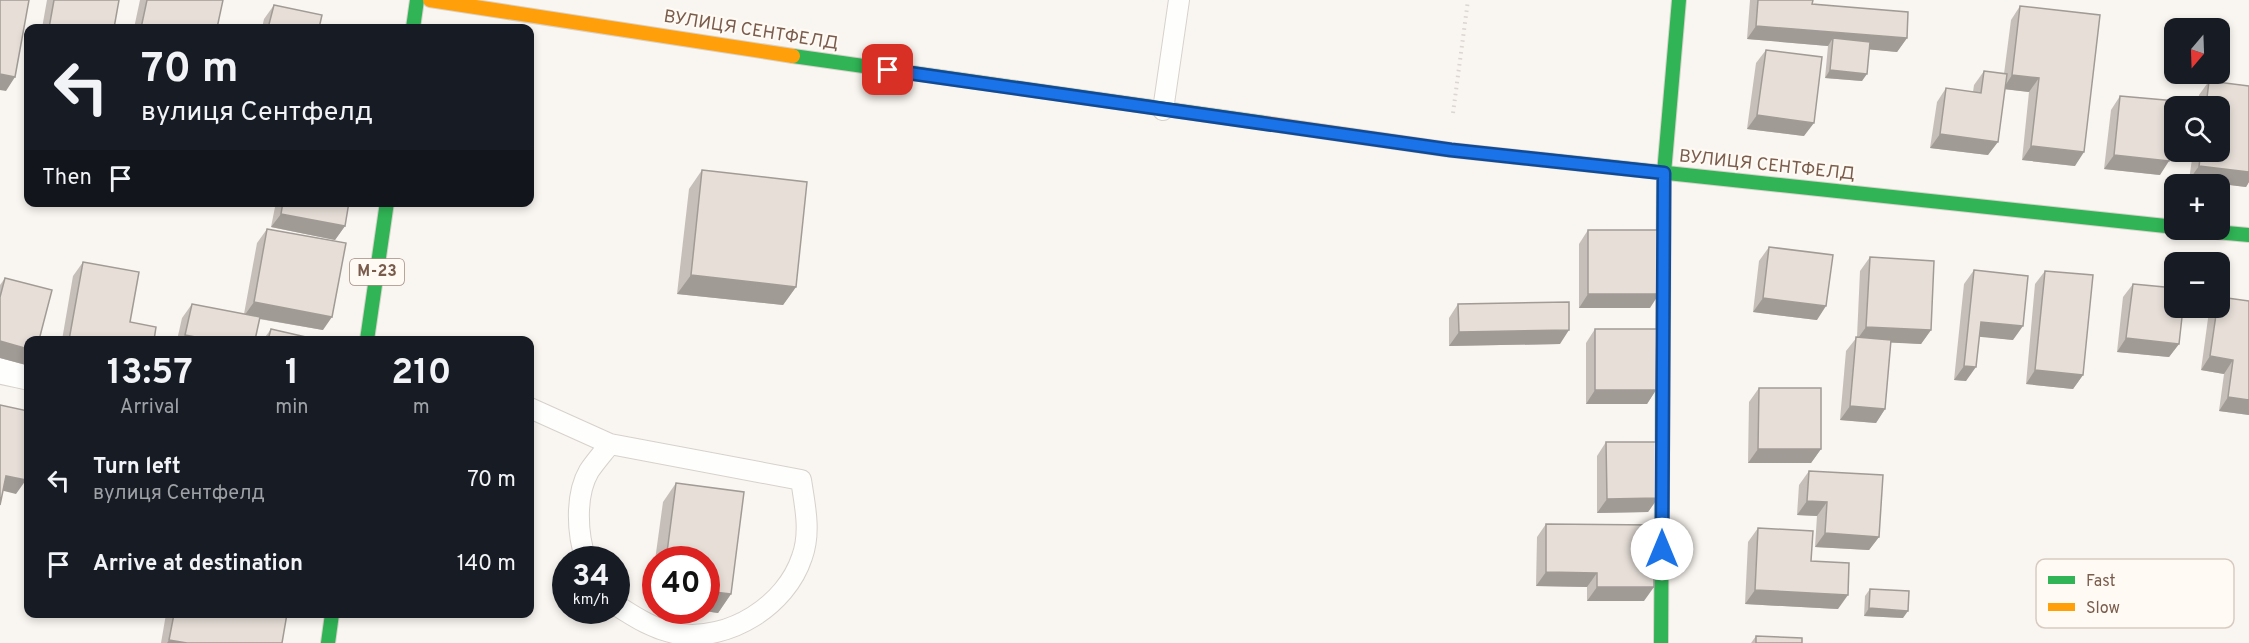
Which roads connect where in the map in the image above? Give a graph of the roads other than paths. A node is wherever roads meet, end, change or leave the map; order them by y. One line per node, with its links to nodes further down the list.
1 (417, 0): 5 (main road)
2 (430, 0): 6 (main road, ВУЛИЦЯ СЕНТФЕЛД)
3 (1179, 0): 6 (lane)
4 (1680, 0): 7 (main road)
5 (413, 24)
6 (1163, 111): 7 (main road, ВУЛИЦЯ СЕНТФЕЛД)
7 (1664, 173): 9 (main road, ВУЛИЦЯ СЕНТФЕЛД); 21 (main road)
8 (386, 207): 12 (main road, М-23)
9 (2164, 226)
10 (2230, 233): 11 (main road)
11 (2249, 235)
12 (368, 336)
13 (0, 367): 14 (street)
14 (24, 372)
15 (534, 410): 16 (lane)
16 (610, 444): 17 (lane); 18 (lane)
17 (581, 546)
18 (630, 614)
19 (331, 618): 20 (main road)
20 (328, 643)
21 (1661, 643)

